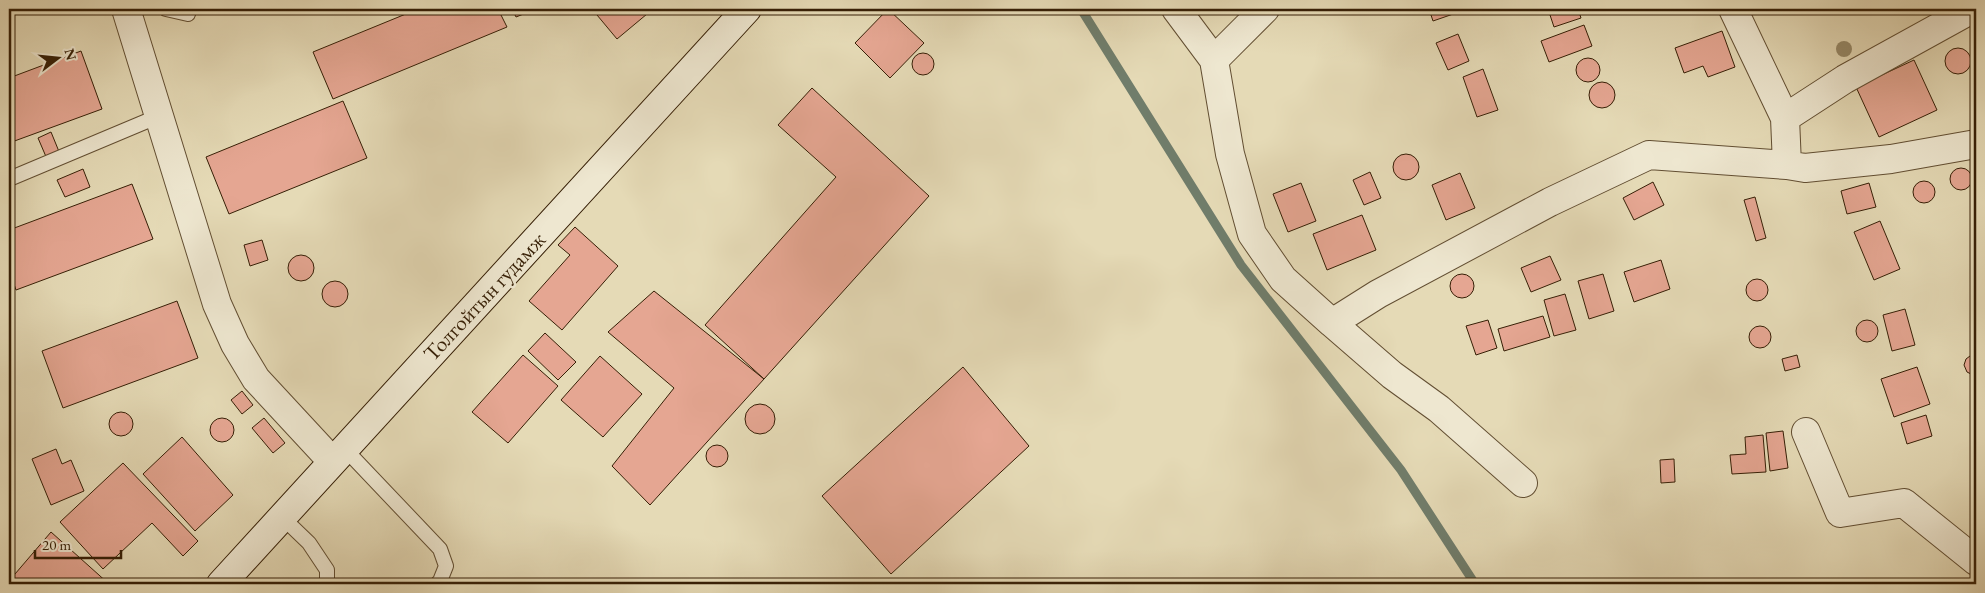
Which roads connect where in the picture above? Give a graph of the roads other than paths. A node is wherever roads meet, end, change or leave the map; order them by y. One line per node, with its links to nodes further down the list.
1 (126, 9): 10 (street)
2 (166, 9): 8 (lane)
3 (747, 9): 17 (street, Толгойтын гудамж)
4 (1176, 9): 9 (street)
5 (1264, 9): 9 (street)
6 (1733, 9): 11 (street)
7 (1972, 9): 11 (street)
8 (188, 14)
9 (1214, 60): 15 (street)
10 (159, 116): 14 (lane); 17 (street)
11 (1785, 118): 13 (street)
12 (1976, 144): 13 (street)
13 (1787, 165): 15 (street)
14 (9, 179)
15 (1332, 323): 18 (street)
16 (1806, 432): 20 (street)
17 (338, 455): 19 (street, Толгойтын гудамж); 23 (lane)
18 (1523, 483)
19 (282, 517): 21 (street, Толгойтын гудамж); 22 (lane)
20 (1976, 561)
21 (221, 584)
22 (327, 584)
23 (437, 584)

